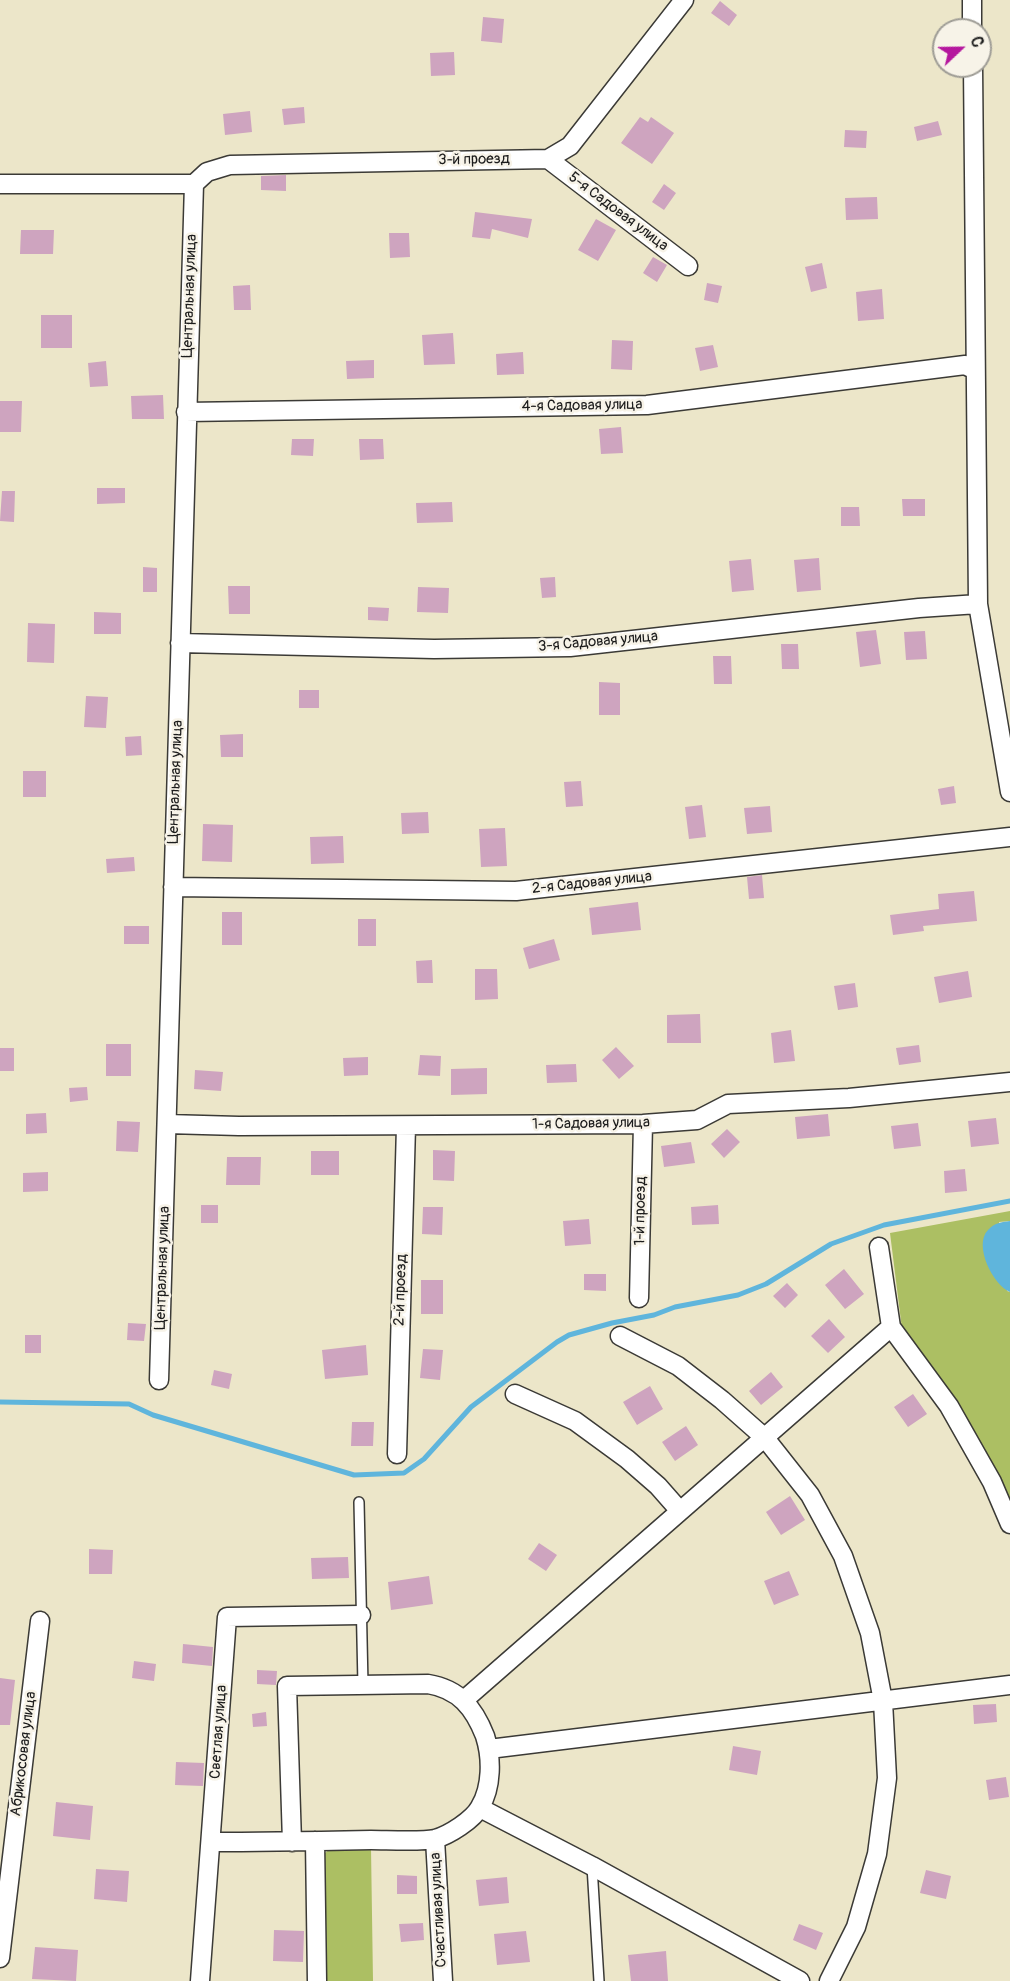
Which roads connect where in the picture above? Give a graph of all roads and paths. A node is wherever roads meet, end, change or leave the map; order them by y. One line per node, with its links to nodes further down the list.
1 (684, 0): 5 (street)
2 (972, 0): 3 (street)
3 (972, 18)
4 (973, 78): 9 (street)
5 (548, 159): 7 (street, 3-й проезд); 8 (street, 5-я Садовая улица)
6 (0, 184): 7 (street)
7 (194, 184): 10 (street, Центральная улица)
8 (688, 266)
9 (975, 369): 10 (street, 4-я Садовая улица); 11 (street)
10 (186, 412): 12 (street, Центральная улица)
11 (978, 604): 12 (street, 3-я Садовая улица); 13 (street)
12 (180, 643): 15 (street, Центральная улица)
13 (1010, 792)
14 (1010, 837): 15 (street, 2-я Садовая улица)
15 (173, 887): 17 (street, Центральная улица)
16 (1010, 1082): 18 (street, 1-я Садовая улица)
17 (167, 1124): 19 (street, 1-я Садовая улица); 24 (street, Центральная улица)
18 (643, 1124): 19 (street, 1-я Садовая улица); 21 (street, 1-й проезд)
19 (406, 1126): 27 (street, 2-й проезд)
20 (879, 1247): 22 (street)
21 (639, 1298)
22 (891, 1327): 26 (street); 30 (street)
23 (620, 1336): 26 (street)
24 (159, 1380)
25 (515, 1394): 29 (street)
26 (765, 1438): 29 (street); 36 (street)
27 (397, 1454)
28 (358, 1502): 31 (lane)
29 (680, 1511): 35 (street)
30 (1010, 1524)
31 (361, 1615): 33 (lane); 41 (street, Светлая улица)
32 (40, 1621): 44 (street, Абрикосовая улица)
33 (363, 1684): 35 (street); 42 (street)
34 (1010, 1685): 36 (street)
35 (464, 1700): 37 (street)
36 (883, 1701): 37 (street); 51 (street)
37 (489, 1749): 38 (street)
38 (480, 1808): 39 (street); 43 (street)
39 (435, 1839): 40 (street); 48 (street, Счастливая улица)
40 (315, 1841): 42 (street); 47 (street)
41 (211, 1842): 42 (street); 46 (street, Светлая улица)
42 (292, 1842)
43 (592, 1866): 49 (lane); 50 (street)
44 (5, 1867): 45 (street, Абрикосовая улица)
45 (0, 1958)
46 (201, 1981)
47 (317, 1981)
48 (443, 1981)
49 (599, 1981)
50 (800, 1981)
51 (829, 1981)

